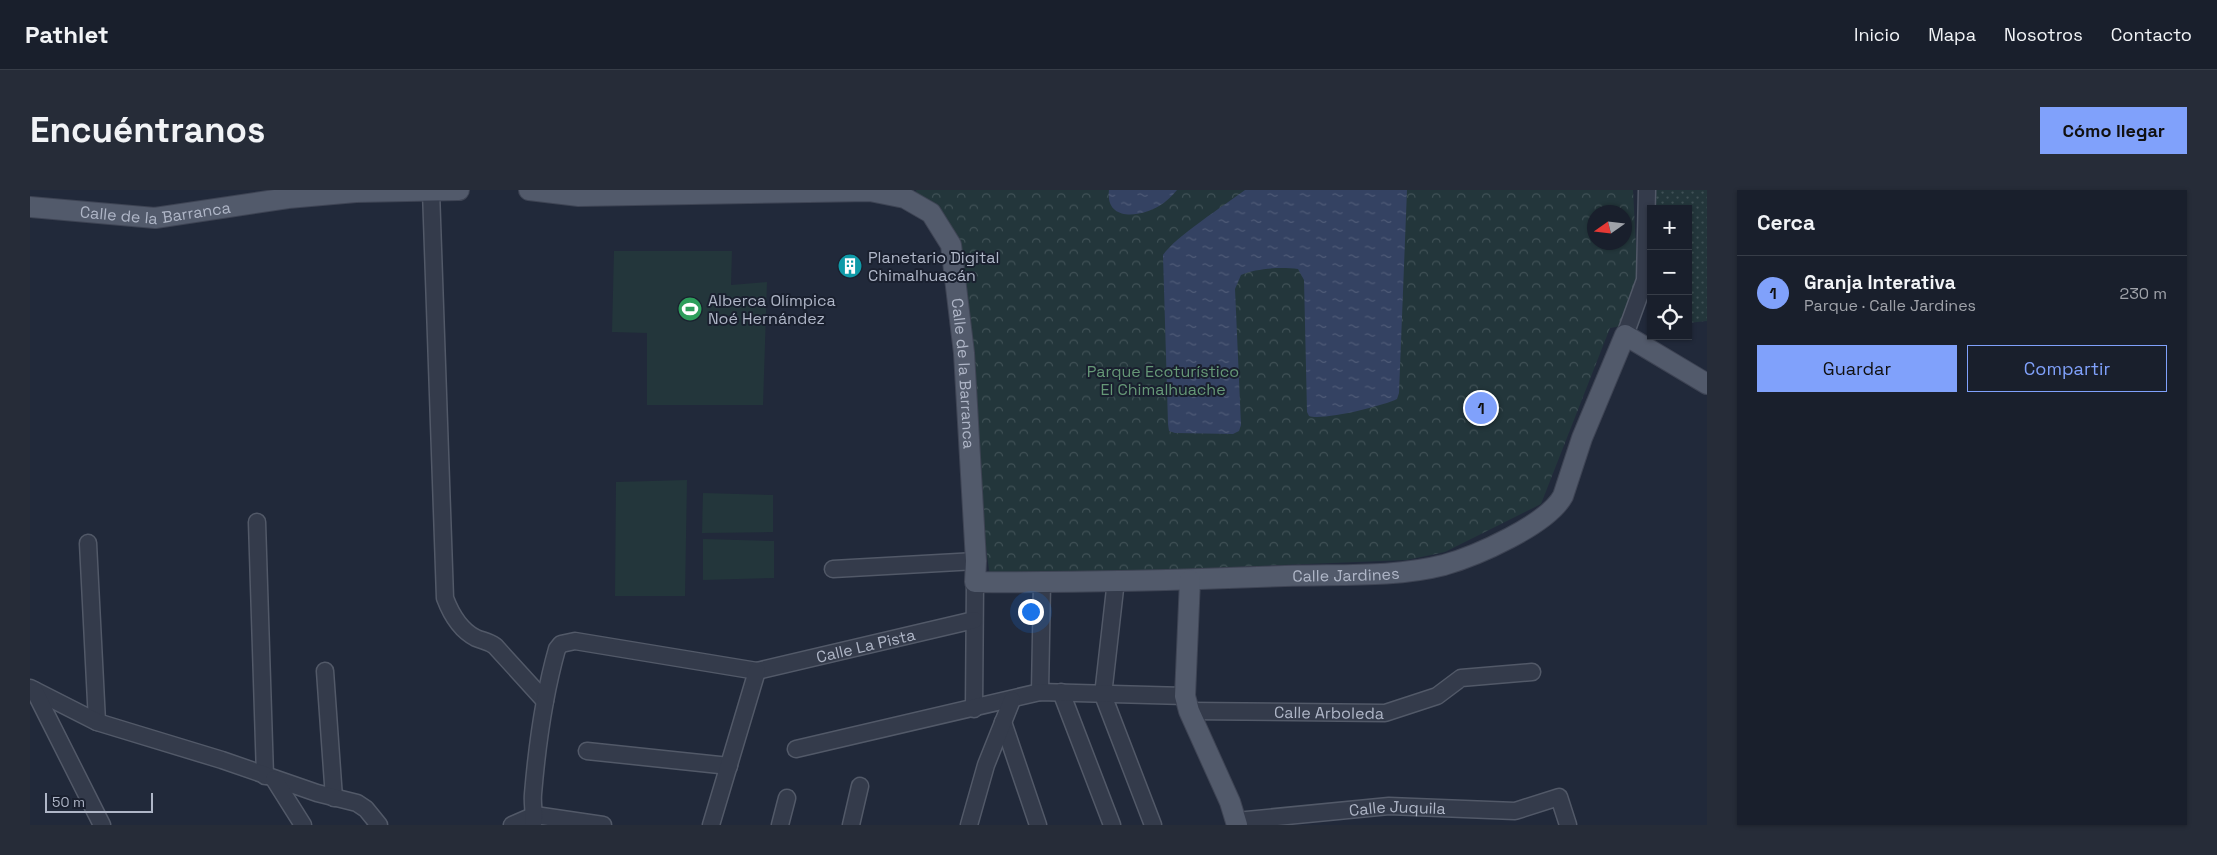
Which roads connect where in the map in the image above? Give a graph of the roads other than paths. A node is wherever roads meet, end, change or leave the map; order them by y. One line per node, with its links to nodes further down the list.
1 (431, 190): 2 (main road, Calle de la Barranca); 5 (main road, Calle de la Barranca); 29 (street)
2 (460, 190)
3 (529, 190): 8 (main road, Calle de la Barranca)
4 (1647, 190): 10 (street)
5 (356, 191): 6 (main road, Calle de la Barranca)
6 (326, 192): 7 (main road, Calle de la Barranca)
7 (288, 194): 9 (main road, Calle de la Barranca)
8 (916, 197): 14 (main road, Calle de la Barranca)
9 (30, 207)
10 (1625, 335): 11 (main road); 17 (main road, Calle Jardines)
11 (1707, 384)
12 (257, 522): 37 (street)
13 (88, 543): 32 (street)
14 (976, 561): 15 (street); 18 (main road, Calle de la Barranca)
15 (833, 570)
16 (1116, 580): 17 (main road); 19 (main road); 27 (street)
17 (1190, 580): 30 (main road)
18 (975, 582): 19 (main road); 20 (street)
19 (1042, 583): 25 (street)
20 (974, 620): 21 (street, Calle La Pista); 31 (street)
21 (757, 670): 29 (street); 36 (street)
22 (325, 671): 39 (street)
23 (1532, 672): 30 (street, Calle Arboleda)
24 (32, 689): 32 (street); 43 (street)
25 (1040, 692): 26 (street, Calle Arboleda); 28 (street, Calle Arboleda)
26 (1062, 692): 27 (street, Calle Arboleda); 53 (street)
27 (1103, 695): 30 (street, Calle Arboleda); 54 (street)
28 (1012, 700): 31 (street, Calle Arboleda); 33 (street)
29 (545, 701): 41 (street)
30 (1187, 704): 42 (main road)
31 (974, 709): 34 (street, Calle Arboleda)
32 (97, 722): 37 (street)
33 (1003, 722): 51 (street); 52 (street)
34 (796, 750)
35 (587, 751): 36 (street)
36 (729, 766): 48 (street)
37 (270, 777): 39 (street); 44 (street)
38 (860, 786): 50 (street)
39 (334, 798): 45 (street)
40 (787, 798): 49 (street)
41 (534, 820): 46 (street); 47 (street)
42 (1236, 823): 55 (street, Calle Juquila)
43 (102, 825)
44 (303, 825)
45 (379, 825)
46 (512, 825)
47 (603, 825)
48 (711, 825)
49 (780, 825)
50 (850, 825)
51 (969, 825)
52 (1038, 825)
53 (1112, 825)
54 (1153, 825)
55 (1568, 825)

